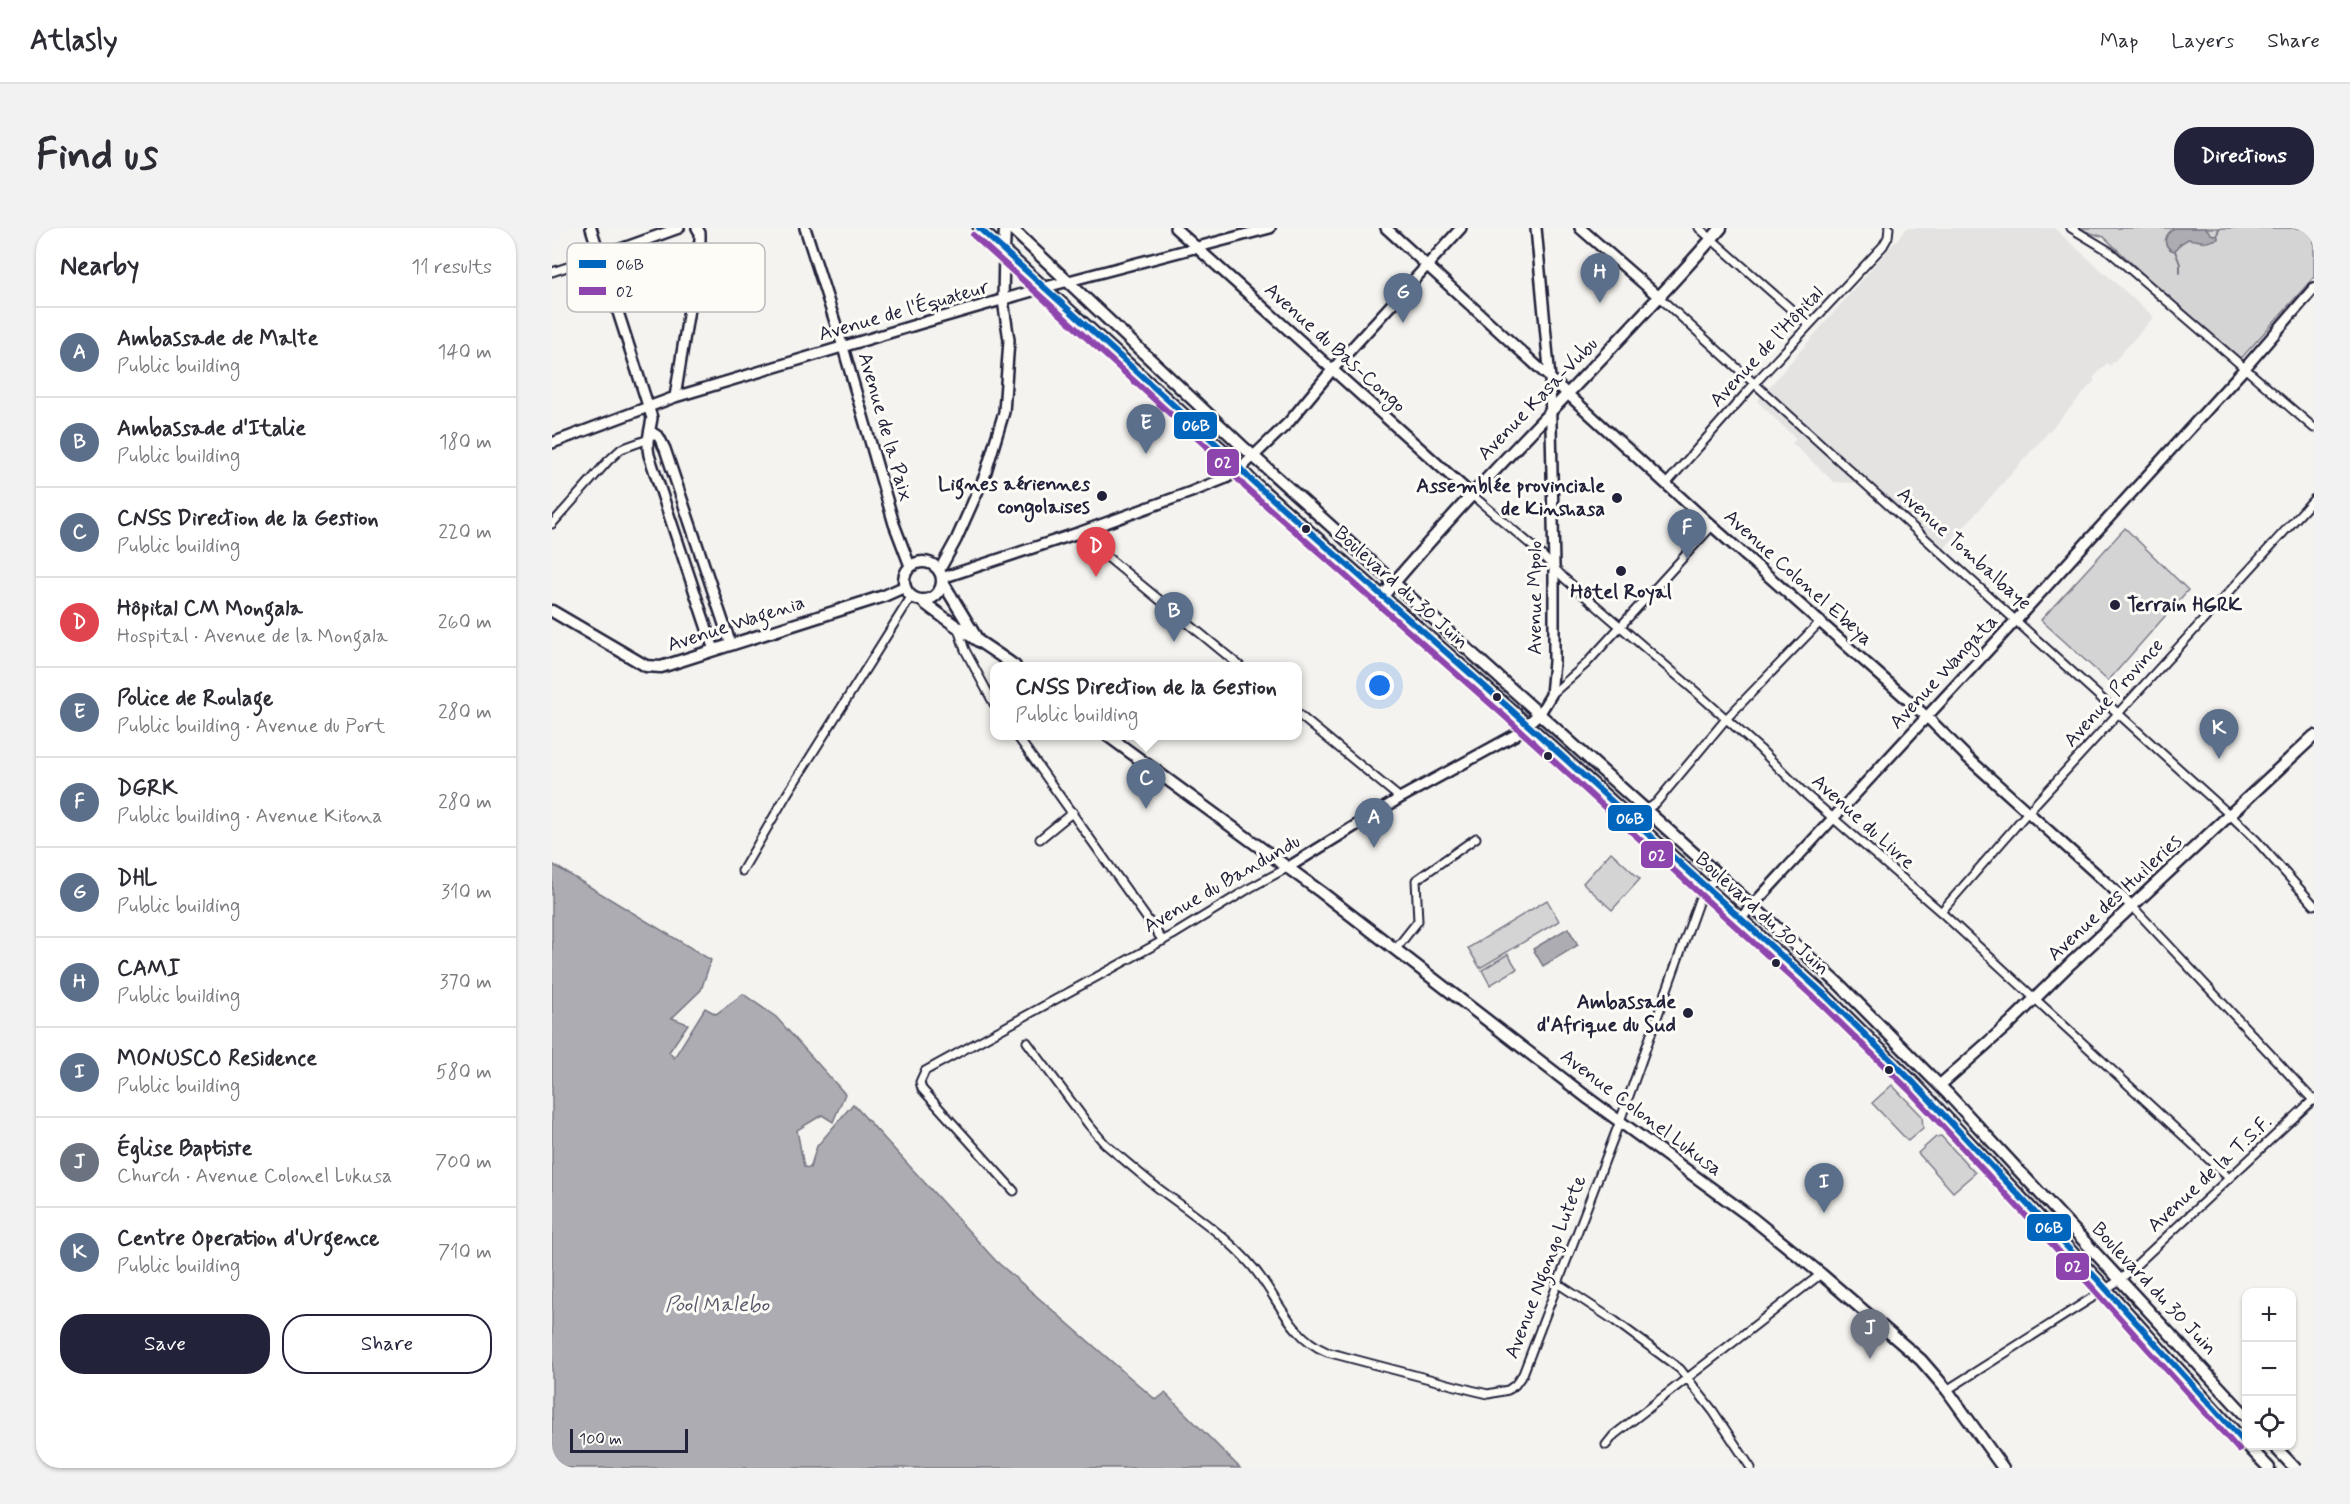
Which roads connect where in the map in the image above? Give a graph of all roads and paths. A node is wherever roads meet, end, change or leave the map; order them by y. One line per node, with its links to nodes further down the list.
1 (591, 228): 19 (street)
2 (679, 228): 20 (street)
3 (697, 228): 21 (street)
4 (805, 228): 35 (street, Avenue de la Paix)
5 (980, 228): 23 (main road, Boulevard du 30 Juin)
6 (1005, 228): 23 (main road)
7 (1011, 228): 27 (main road, Boulevard du 30 Juin)
8 (1175, 228): 22 (street, Avenue du Bas-Congo)
9 (1270, 228): 22 (street, Avenue de l'Équateur)
10 (1386, 228): 24 (street, Avenue Colonel Ebeya)
11 (1461, 228): 24 (street)
12 (1536, 228): 38 (street, Avenue Mpolo)
13 (1580, 228): 30 (street, Avenue Tombalbaye)
14 (1699, 228): 18 (street)
15 (1721, 228): 18 (main road, Avenue Kasa-Vubu)
16 (2071, 228): 36 (street)
17 (1889, 230): 34 (street, Avenue de l’Hôpital)
18 (1712, 239): 30 (main road, Avenue Kasa-Vubu); 34 (street)
19 (597, 243)
20 (636, 243)
21 (700, 243)
22 (1196, 247): 27 (street, Avenue de l'Équateur); 37 (street, Avenue du Bas-Congo)
23 (1004, 250): 28 (main road, Boulevard du 30 Juin); 31 (street)
24 (1429, 266): 37 (street); 38 (street, Avenue Colonel Ebeya)
25 (567, 267): 26 (street)
26 (552, 272)
27 (1066, 281): 28 (street, Avenue de l'Équateur); 47 (main road, Boulevard du 30 Juin)
28 (1046, 287): 31 (street, Avenue de l'Équateur); 48 (main road, Boulevard du 30 Juin)
29 (2314, 288): 36 (street, Avenue Wangata)
30 (1659, 297): 39 (street, Avenue Tombalbaye); 40 (main road, Avenue Kasa-Vubu)
31 (1003, 300): 35 (street, Avenue de l'Équateur); 57 (street)
32 (619, 312): 42 (street)
33 (689, 312): 41 (street)
34 (1809, 325): 39 (street, Avenue de l’Hôpital)
35 (843, 347): 41 (street, Avenue de l'Équateur); 55 (street, Avenue de la Paix)
36 (2245, 368): 44 (street); 63 (street, Avenue Wangata)
37 (1332, 370): 47 (street); 50 (street, Avenue du Bas-Congo)
38 (1550, 379): 40 (street, Avenue Colonel Ebeya); 43 (street, Avenue Mpolo)
39 (1755, 383): 49 (street, Avenue de l’Hôpital); 63 (street, Avenue Tombalbaye)
40 (1568, 394): 43 (main road, Avenue Kasa-Vubu); 49 (street, Avenue Colonel Ebeya)
41 (675, 397): 42 (street, Avenue de l'Équateur)
42 (649, 406): 45 (street); 46 (street, Avenue de l'Équateur)
43 (1551, 411): 50 (main road, Avenue Kasa-Vubu); 56 (street, Avenue Mpolo)
44 (2314, 428)
45 (648, 436): 52 (street); 68 (street); 69 (street)
46 (552, 443)
47 (1255, 457): 48 (street); 58 (main road, Boulevard du 30 Juin)
48 (1240, 469): 54 (street); 60 (main road, Boulevard du 30 Juin)
49 (1667, 483): 53 (street, Avenue Colonel Ebeya)
50 (1472, 495): 56 (street, Avenue du Livre); 58 (main road, Avenue Kasa-Vubu)
51 (2314, 499): 75 (street, Avenue Province)
52 (552, 524)
53 (1712, 526): 64 (street, Avenue Colonel Ebeya); 65 (street)
54 (1078, 533): 57 (street); 71 (street)
55 (910, 566): 57 (main road); 59 (main road)
56 (1554, 567): 65 (street, Avenue du Livre); 72 (street, Avenue Mpolo)
57 (941, 576): 61 (main road); 67 (main road)
58 (1395, 583): 60 (main road, Avenue Kasa-Vubu); 74 (main road, Boulevard du 30 Juin)
59 (904, 586): 61 (main road); 68 (main road, Avenue Wagenia)
60 (1383, 596): 79 (main road, Boulevard du 30 Juin)
61 (916, 599): 66 (main road); 92 (street)
62 (552, 611): 69 (main road, Avenue Wagenia)
63 (2016, 620): 75 (street, Avenue Tombalbaye); 77 (street, Avenue Wangata)
64 (1821, 621): 77 (street, Avenue Colonel Ebeya); 78 (street)
65 (1620, 628): 72 (street); 78 (street, Avenue du Livre)
66 (958, 629): 67 (main road); 73 (street)
67 (978, 639): 70 (main road)
68 (731, 645): 69 (main road, Avenue Wagenia)
69 (714, 650)
70 (1010, 662)
71 (1235, 662)
72 (1551, 695): 74 (street, Avenue Mpolo)
73 (990, 697)
74 (1540, 713): 79 (street, Avenue Mpolo); 84 (main road, Boulevard du 30 Juin)
75 (2118, 713): 86 (street, Avenue Province); 87 (street, Avenue Tombalbaye)
76 (1302, 717): 83 (street)
77 (1927, 717): 86 (street, Avenue Colonel Ebeya); 88 (street, Avenue Wangata)
78 (1726, 719): 84 (street); 88 (street, Avenue du Livre)
79 (1528, 725): 83 (street, Avenue du Bandundu); 94 (main road, Boulevard du 30 Juin)
80 (2314, 736): 87 (main road, Avenue des Huileries)
81 (1021, 740): 85 (street)
82 (1115, 740): 91 (main road, Avenue Colonel Lukusa)
83 (1400, 798): 91 (street, Avenue du Bandundu)
84 (1646, 810): 93 (main road, Boulevard du 30 Juin)
85 (1073, 812): 90 (street); 100 (street)
86 (2028, 812): 97 (street, Avenue Colonel Ebeya); 98 (street, Avenue Province)
87 (2230, 815): 96 (street, Avenue Tombalbaye); 97 (main road, Avenue des Huileries)
88 (1834, 819): 95 (street, Avenue Wangata); 98 (street, Avenue du Livre)
89 (1476, 838): 101 (street)
90 (1040, 839)
91 (1287, 868): 100 (street, Avenue du Bandundu); 101 (main road, Avenue Colonel Lukusa)
92 (742, 871)
93 (1718, 874): 94 (street, Avenue Ngongo Lutete); 95 (main road, Boulevard du 30 Juin)
94 (1706, 887): 99 (main road, Boulevard du 30 Juin); 106 (street, Avenue Ngongo Lutete)
95 (1753, 905): 99 (street, Avenue Wangata); 104 (main road, Boulevard du 30 Juin)
96 (2314, 905)
97 (2132, 906): 102 (main road, Avenue des Huileries); 105 (street)
98 (1941, 912): 102 (street, Avenue du Livre)
99 (1742, 918): 112 (main road, Boulevard du 30 Juin)
100 (1163, 941): 108 (street, Avenue du Bandundu)
101 (1395, 950): 106 (main road, Avenue Colonel Lukusa)
102 (2033, 1000): 104 (main road, Avenue des Huileries); 107 (street, Avenue du Livre)
103 (1027, 1042): 111 (street, Avenue Ngongo Lutete)
104 (1940, 1085): 110 (main road, Boulevard du 30 Juin)
105 (2314, 1100): 107 (street, Avenue de la T.S.F.)
106 (1620, 1121): 109 (main road, Avenue Colonel Lukusa); 111 (street, Avenue Ngongo Lutete)
107 (2229, 1179): 110 (street, Avenue de la T.S.F.)
108 (1014, 1191)
109 (1821, 1274): 113 (street); 114 (main road, Avenue Colonel Lukusa)
110 (2120, 1280): 112 (street, Avenue de la T.S.F.); 115 (main road, Boulevard du 30 Juin)
111 (1557, 1283): 113 (street)
112 (2106, 1289): 114 (street, Avenue de la T.S.F.); 116 (main road, Boulevard du 30 Juin)
113 (1689, 1378): 117 (street); 121 (street)
114 (1947, 1390): 120 (main road, Avenue Colonel Lukusa)
115 (2242, 1411)
116 (2242, 1439)
117 (1606, 1445)
118 (2252, 1450): 122 (main road, Boulevard du 30 Juin)
119 (2278, 1450): 123 (main road)
120 (1999, 1467)
121 (1751, 1468)
122 (2269, 1468)
123 (2295, 1468)

